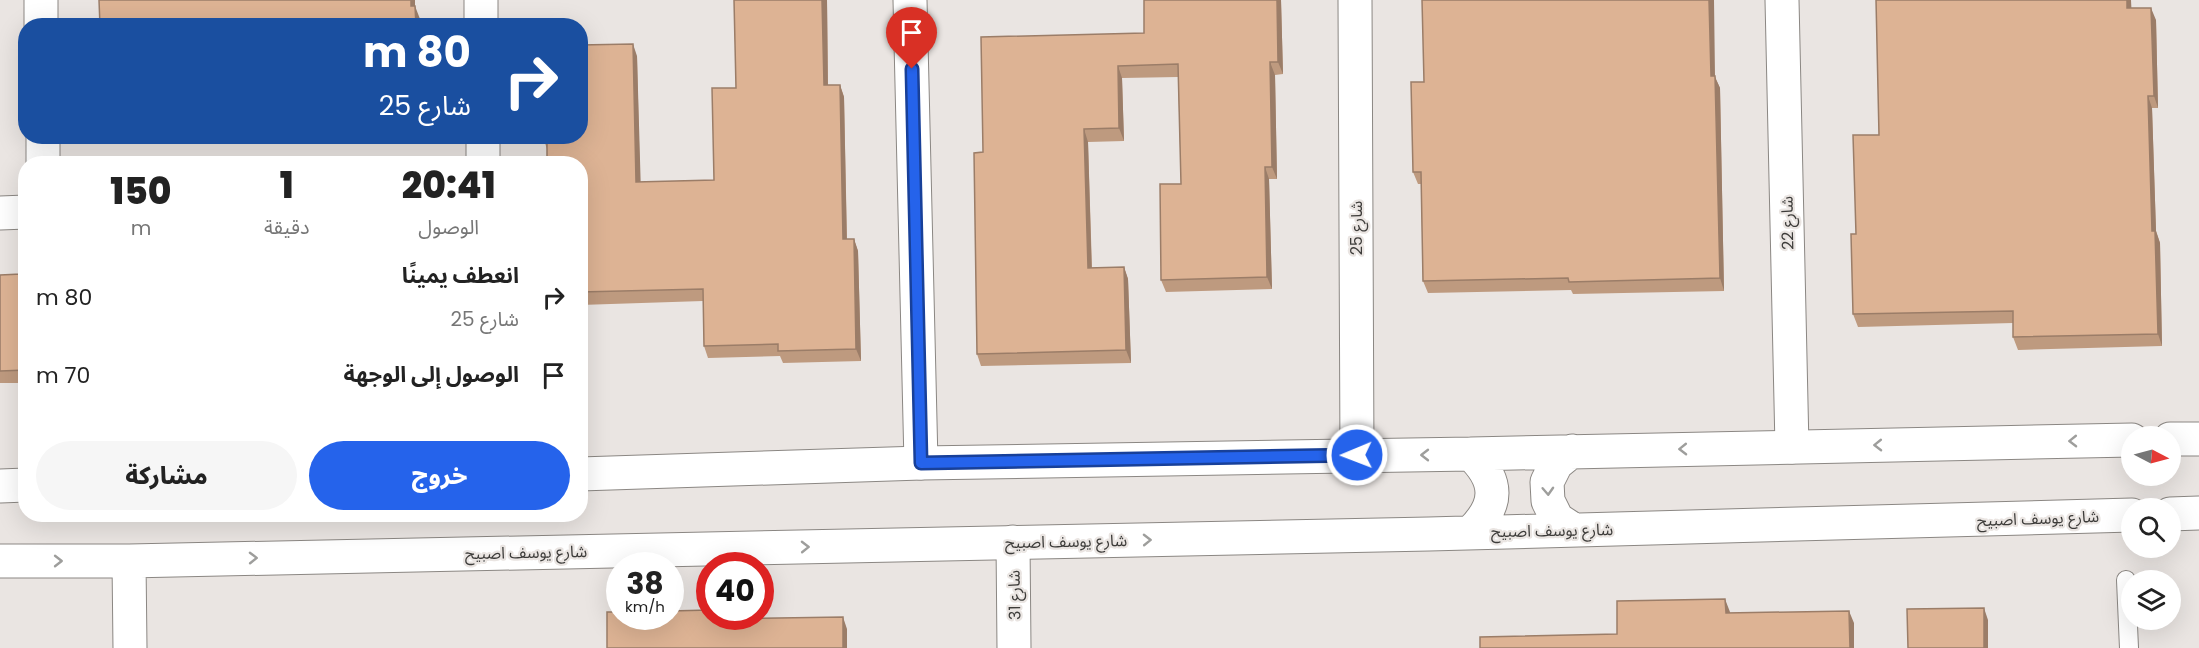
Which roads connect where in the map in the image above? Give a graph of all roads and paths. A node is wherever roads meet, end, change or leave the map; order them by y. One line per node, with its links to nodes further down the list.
1 (41, 0): 6 (street)
2 (481, 0): 7 (street)
3 (910, 0): 17 (street)
4 (1355, 0): 16 (street, شارع 25)
5 (1782, 0): 13 (street, شارع 22)
6 (41, 18)
7 (481, 18)
8 (18, 212): 9 (street)
9 (0, 213)
10 (2199, 439): 12 (street)
11 (2121, 440): 13 (street, one-way to 13)
12 (2181, 440)
13 (1792, 447): 14 (street, one-way to 14)
14 (1572, 452): 15 (street); 24 (street, one-way to 24)
15 (1471, 454): 16 (street, one-way to 16); 25 (street)
16 (1357, 455): 17 (street)
17 (921, 463): 18 (street)
18 (588, 474)
19 (18, 485): 20 (street)
20 (0, 486)
21 (2199, 513): 22 (street)
22 (2181, 514)
23 (2121, 515): 24 (street, شارع يوسف اصبيح)
24 (1574, 530): 25 (street, شارع يوسف اصبيح)
25 (1471, 531): 26 (street, شارع يوسف اصبيح, one-way to 25)
26 (1013, 542): 28 (street, شارع يوسف اصبيح, one-way to 26); 31 (street, شارع 31)
27 (0, 561): 28 (street, شارع يوسف اصبيح, one-way to 28)
28 (129, 561): 30 (street)
29 (2128, 630): 32 (lane)
30 (130, 648)
31 (1014, 648)
32 (2129, 648)

